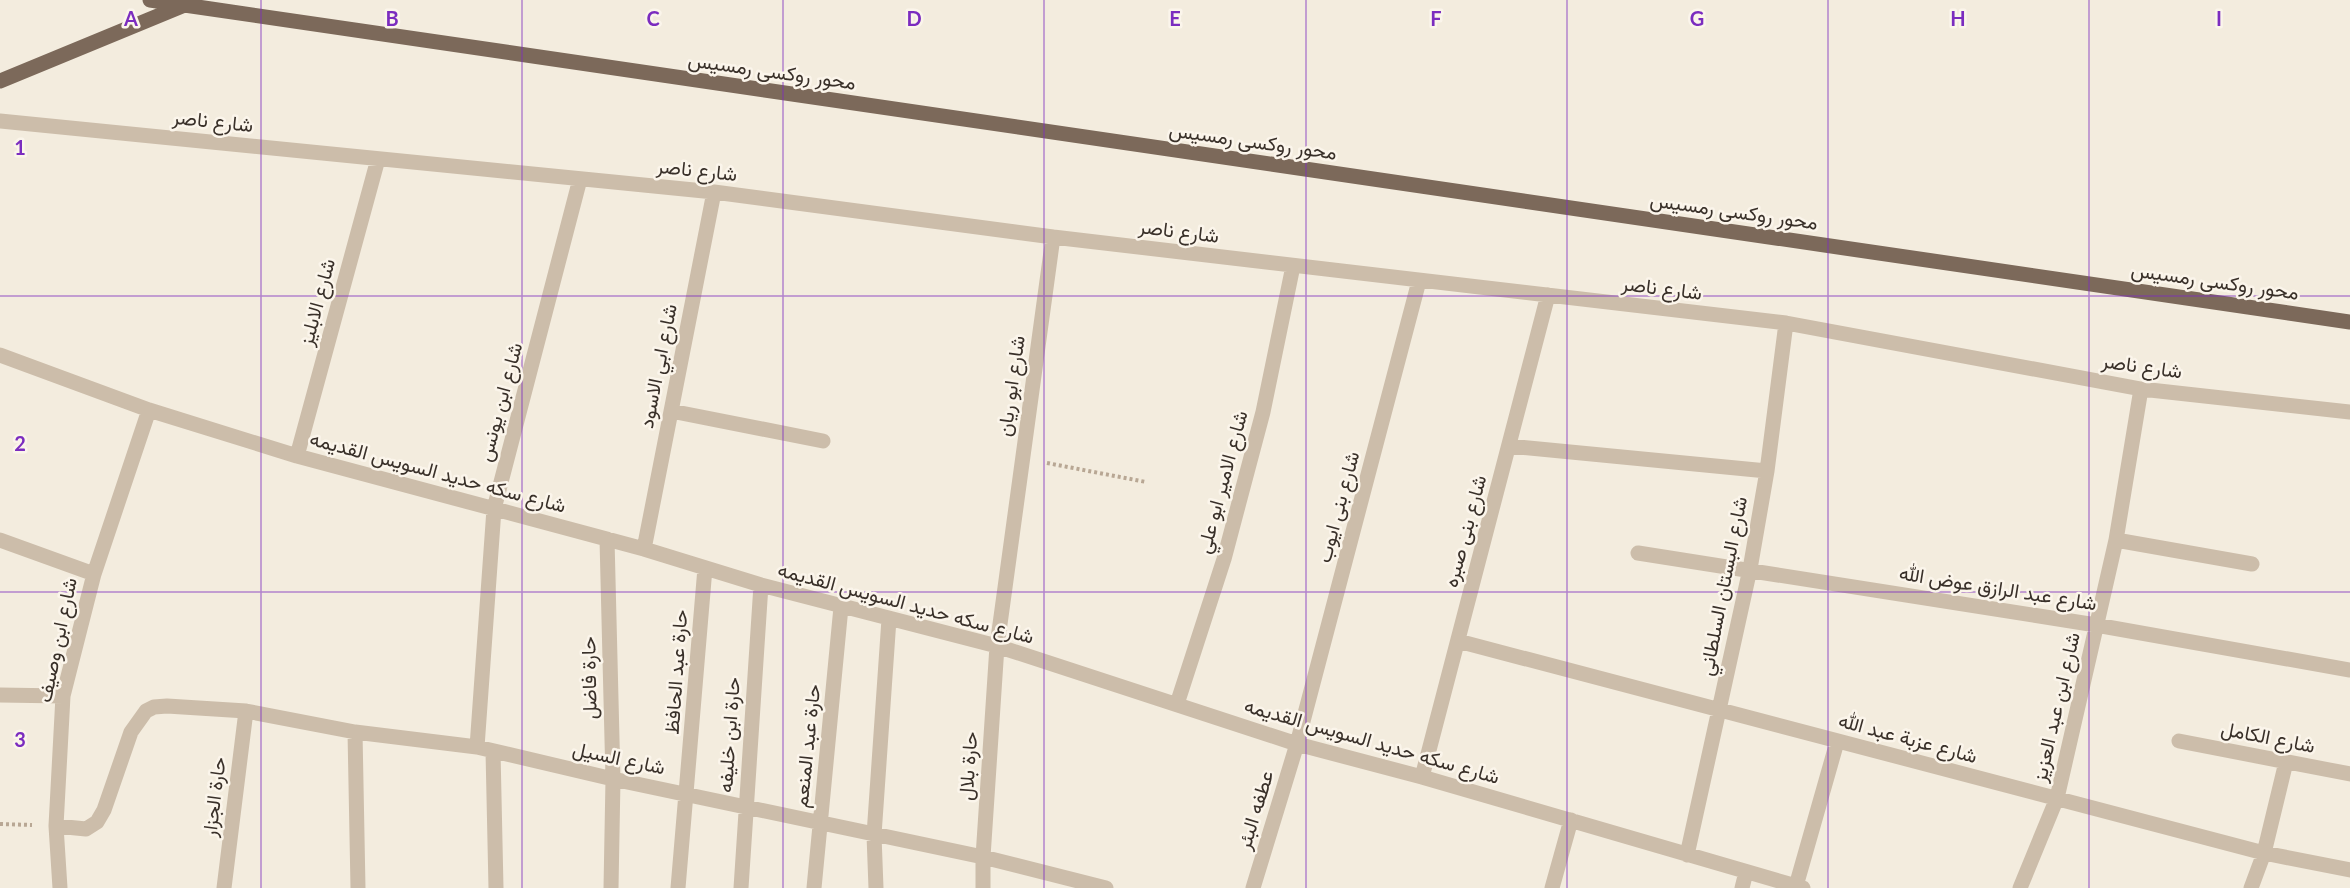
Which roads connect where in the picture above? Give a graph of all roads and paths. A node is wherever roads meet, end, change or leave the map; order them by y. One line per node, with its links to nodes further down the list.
1 (150, 0): 2 (main road, محور روكسى رمسيس)
2 (182, 6): 3 (main road); 12 (main road, محور روكسى رمسيس)
3 (0, 81)
4 (0, 122): 5 (street, شارع ناصر)
5 (378, 159): 6 (street, شارع ناصر); 21 (street, شارع الابليز)
6 (580, 179): 7 (street, شارع ناصر); 25 (street, شارع ابن يونس)
7 (714, 192): 8 (street, شارع ناصر); 17 (street, شارع ابي الاسود)
8 (1053, 237): 9 (street, شارع ناصر); 22 (street, شارع ابو ريان)
9 (1293, 266): 10 (street, شارع ناصر); 44 (street, شارع الامير ابو علي)
10 (1419, 281): 11 (street, شارع ناصر); 50 (street, شارع بنى ايوب)
11 (1548, 296): 13 (street, شارع ناصر); 20 (street, شارع بنى صبره)
12 (2350, 322)
13 (1786, 323): 15 (street, شارع ناصر); 23 (street, شارع البستان السلطاني)
14 (0, 355): 16 (street, شارع سكه حديد السويس القديمه)
15 (2141, 389): 18 (street, شارع ناصر); 28 (street, شارع ابن عبد العزيز)
16 (149, 410): 21 (street, شارع سكه حديد السويس القديمه); 34 (street, شارع ابن وصيف)
17 (671, 411): 19 (street); 29 (street, شارع ابي الاسود)
18 (2350, 412)
19 (823, 441)
20 (1509, 446): 23 (street); 39 (street, شارع بنى صبره)
21 (297, 456): 25 (street, شارع سكه حديد السويس القديمه)
22 (1023, 458): 24 (path); 40 (street, شارع ابو ريان)
23 (1767, 471): 33 (street, شارع البستان السلطاني)
24 (1146, 482)
25 (494, 509): 26 (street, شارع سكه حديد السويس القديمه); 51 (street, شارع ابن يونس)
26 (607, 539): 29 (street, شارع سكه حديد السويس القديمه); 56 (street, حارة فاضل)
27 (0, 540): 34 (street)
28 (2116, 540): 31 (street); 38 (street, شارع ابن عبد العزيز)
29 (644, 549): 32 (street, شارع سكه حديد السويس القديمه)
30 (1638, 553): 33 (street, شارع عبد الرازق عوض الله)
31 (2252, 564)
32 (705, 567): 35 (street, شارع سكه حديد السويس القديمه); 57 (street, حارة عبد الحافظ)
33 (1750, 569): 38 (street, شارع عبد الرازق عوض الله); 45 (street, شارع البستان السلطاني)
34 (93, 574): 43 (street, شارع ابن وصيف)
35 (761, 585): 36 (street, شارع سكه حديد السويس القديمه); 59 (street, حارة ابن خليفه)
36 (841, 607): 37 (street, شارع سكه حديد السويس القديمه); 61 (street, حارة عبد المنعم)
37 (889, 619): 40 (street, شارع سكه حديد السويس القديمه); 63 (street)
38 (2096, 625): 41 (street, شارع عبد الرازق عوض الله); 58 (street, شارع ابن عبد العزيز)
39 (1458, 641): 45 (street, شارع عزبة عبد الله); 55 (street, شارع بنى صبره)
40 (997, 646): 44 (street, شارع سكه حديد السويس القديمه); 66 (street, حارة بلال)
41 (2350, 670)
42 (0, 695): 43 (street)
43 (63, 696): 62 (street, شارع ابن وصيف)
44 (1177, 705): 50 (street, شارع سكه حديد السويس القديمه)
45 (1721, 709): 49 (street, شارع عزبة عبد الله); 65 (street, شارع البستان السلطاني)
46 (246, 711): 47 (street, شارع السيل); 62 (street, شارع السيل); 71 (street, حارة الجزار)
47 (355, 732): 51 (street, شارع السيل); 72 (street)
48 (2179, 741): 53 (street, شارع الكامل)
49 (1837, 742): 58 (street, شارع عزبة عبد الله); 69 (street)
50 (1297, 744): 55 (street, شارع سكه حديد السويس القديمه); 81 (street, عطفه البئر)
51 (477, 747): 52 (street, شارع السيل)
52 (493, 751): 56 (street, شارع السيل); 73 (street)
53 (2286, 762): 54 (street, شارع الكامل); 64 (street)
54 (2350, 774)
55 (1422, 777): 60 (street, شارع سكه حديد السويس القديمه)
56 (613, 779): 57 (street, شارع السيل); 74 (street, حارة فاضل)
57 (687, 793): 59 (street, شارع السيل); 75 (street, حارة عبد الحافظ)
58 (2057, 798): 64 (street, شارع عزبة عبد الله); 84 (street, شارع ابن عبد العزيز)
59 (746, 807): 61 (street, شارع السيل); 76 (street, حارة ابن خليفه)
60 (1571, 820): 65 (street, شارع سكه حديد السويس القديمه); 82 (street)
61 (820, 824): 63 (street, شارع السيل); 77 (street, حارة عبد المنعم)
62 (56, 826): 70 (street, شارع ابن وصيف)
63 (874, 835): 66 (street, شارع السيل); 78 (street)
64 (2264, 853): 67 (street, شارع عزبة عبد الله); 85 (street)
65 (1687, 855): 68 (street, شارع سكه حديد السويس القديمه)
66 (983, 857): 79 (street, حارة بلال); 80 (street, شارع السيل)
67 (2350, 870)
68 (1746, 872): 69 (street, شارع سكه حديد السويس القديمه); 83 (street)
69 (1799, 887)
70 (60, 888)
71 (224, 888)
72 (358, 888)
73 (496, 888)
74 (611, 888)
75 (678, 888)
76 (741, 888)
77 (814, 888)
78 (876, 888)
79 (983, 888)
80 (1106, 888)
81 (1253, 888)
82 (1552, 888)
83 (1742, 888)
84 (2019, 888)
85 (2251, 888)

